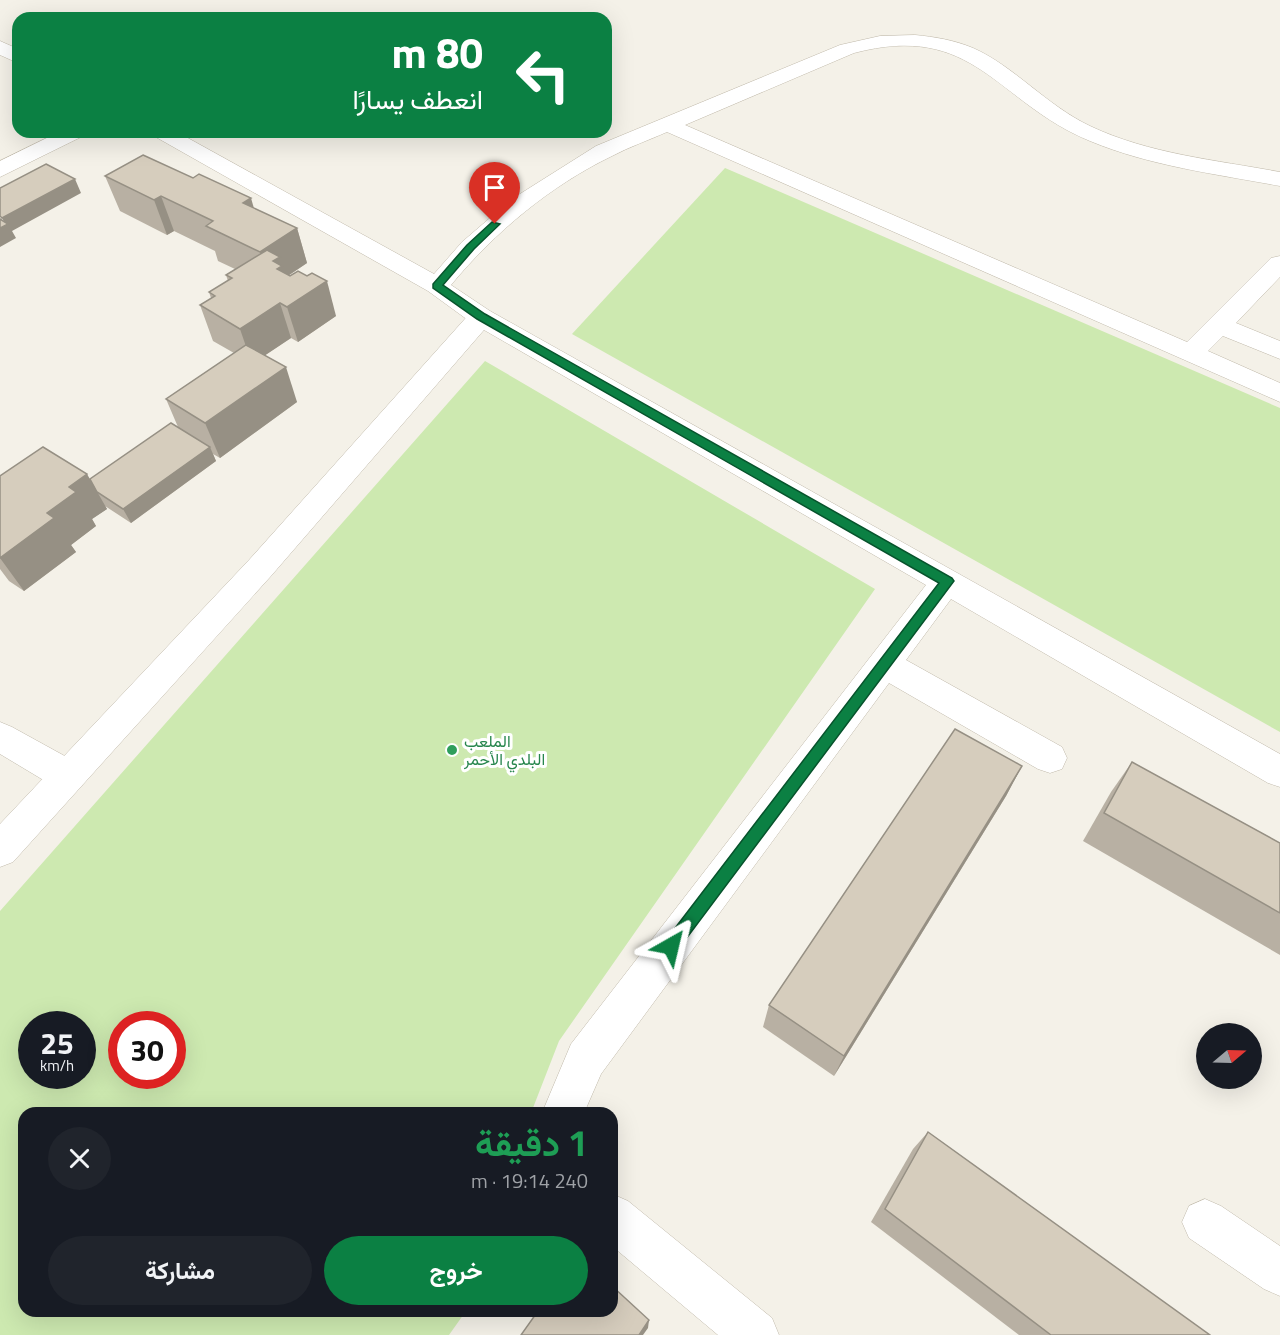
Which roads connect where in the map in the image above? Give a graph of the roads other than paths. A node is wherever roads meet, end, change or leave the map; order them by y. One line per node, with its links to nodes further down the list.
1 (668, 124): 5 (street); 7 (street); 11 (street)
2 (64, 138): 4 (street)
3 (172, 138): 7 (street)
4 (0, 170)
5 (1280, 179)
6 (1280, 263): 9 (street)
7 (437, 286): 8 (street)
8 (481, 316): 13 (street); 18 (street)
9 (1218, 325): 10 (street); 11 (street)
10 (1280, 351)
11 (1191, 354): 12 (street)
12 (1280, 393)
13 (947, 581): 14 (street); 17 (street)
14 (885, 664): 16 (street); 20 (street)
15 (0, 736): 18 (street)
16 (1050, 758)
17 (1280, 771)
18 (68, 776): 19 (street)
19 (0, 850)
20 (566, 1107)
21 (618, 1222): 24 (street)
22 (1205, 1222): 23 (street)
23 (1280, 1273)
24 (755, 1335)

